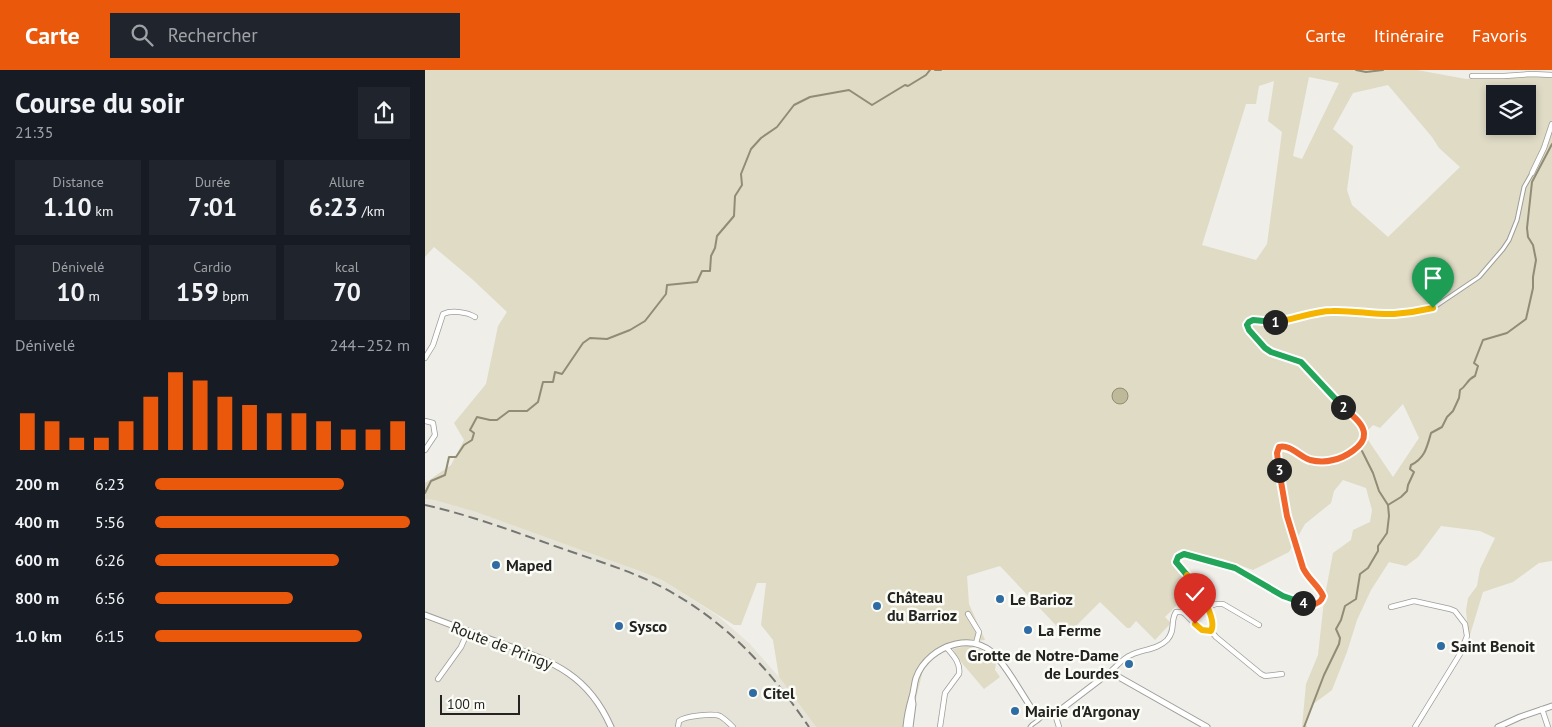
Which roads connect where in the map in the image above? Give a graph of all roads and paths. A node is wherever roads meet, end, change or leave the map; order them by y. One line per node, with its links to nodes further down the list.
1 (1502, 70): 4 (street)
2 (1552, 75): 4 (street)
3 (1472, 76): 4 (street)
4 (1504, 76)
5 (1552, 124): 6 (street)
6 (1532, 173): 11 (street)
7 (475, 317): 8 (street)
8 (425, 358)
9 (425, 421): 10 (street)
10 (425, 450)
11 (1290, 528): 12 (street)
12 (1207, 607): 16 (street); 18 (street)
13 (1391, 607): 38 (street)
14 (968, 614): 19 (street)
15 (425, 615): 17 (street, Route de Pringy)
16 (1259, 625)
17 (468, 631): 23 (street); 29 (street, Route de Pringy)
18 (1211, 631): 21 (street); 22 (street)
19 (976, 643): 20 (street); 28 (street)
20 (946, 647): 24 (street); 34 (street)
21 (1110, 672): 27 (street); 37 (street)
22 (1282, 674)
23 (438, 679)
24 (912, 697): 32 (street); 33 (street)
25 (1552, 706): 26 (street)
26 (1542, 709): 39 (street); 40 (street)
27 (1055, 714): 28 (street); 36 (street)
28 (1040, 715): 35 (street)
29 (611, 727)
30 (679, 727): 31 (street)
31 (733, 727)
32 (905, 727)
33 (910, 727)
34 (940, 727)
35 (1030, 727)
36 (1059, 727)
37 (1207, 727)
38 (1415, 727)
39 (1498, 727)
40 (1548, 727)

